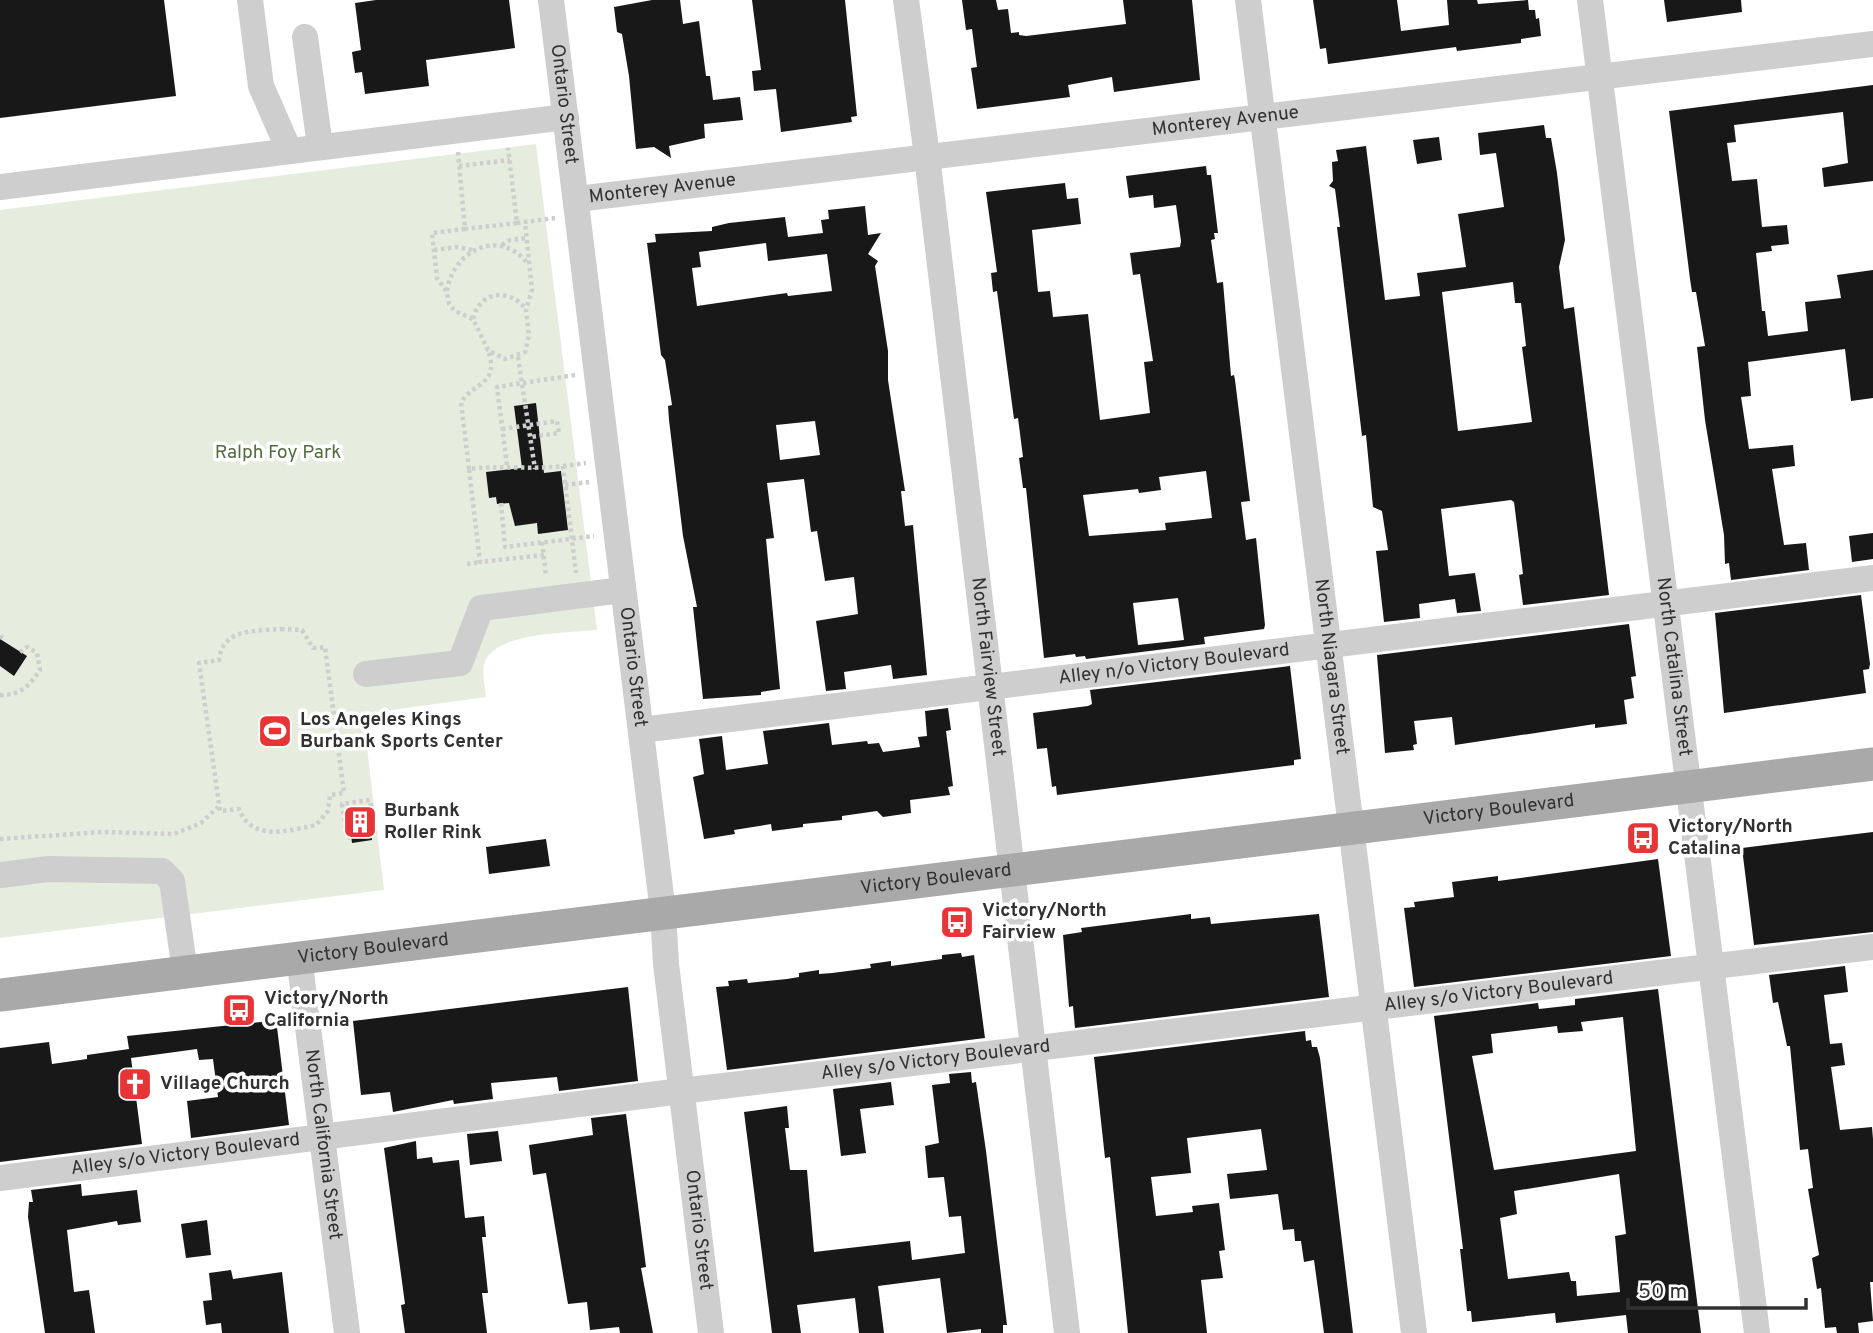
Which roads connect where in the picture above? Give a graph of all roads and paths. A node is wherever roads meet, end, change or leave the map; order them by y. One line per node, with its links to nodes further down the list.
1 (250, 0): 14 (street)
2 (551, 0): 10 (street, Ontario Street)
3 (906, 0): 15 (street, North Fairview Street)
4 (1248, 0): 9 (street, North Niagara Street)
5 (1590, 0): 8 (street, North Catalina Street)
6 (304, 37): 13 (street)
7 (1873, 44): 8 (street, Monterey Avenue)
8 (1600, 77): 9 (street, Monterey Avenue); 58 (street, North Catalina Street)
9 (1264, 116): 15 (street, Monterey Avenue); 59 (street, North Niagara Street)
10 (566, 117): 11 (street); 19 (street, Ontario Street)
11 (506, 124): 12 (street); 16 (path)
12 (455, 130): 13 (street); 17 (path)
13 (320, 146): 14 (street)
14 (289, 150): 18 (street)
15 (927, 156): 19 (street, Monterey Avenue); 62 (street, North Fairview Street)
16 (510, 160): 17 (path); 21 (path)
17 (459, 166): 22 (path)
18 (0, 187)
19 (578, 207): 20 (path); 55 (street, Ontario Street)
20 (525, 222): 21 (path); 23 (path)
21 (517, 223): 22 (path)
22 (465, 229): 25 (path)
23 (527, 238): 24 (path); 27 (path)
24 (501, 246): 26 (path); 27 (path)
25 (434, 250): 26 (path); 28 (path)
26 (472, 250): 28 (path)
27 (531, 268): 29 (path)
28 (447, 292): 30 (path)
29 (526, 310): 30 (path); 32 (path)
30 (473, 319): 31 (path)
31 (488, 349): 32 (path); 35 (path)
32 (518, 357): 34 (path)
33 (576, 375): 34 (path)
34 (522, 382): 36 (path); 37 (path)
35 (484, 384): 36 (path); 43 (path)
36 (497, 387): 38 (path)
37 (529, 425): 38 (path); 39 (path); 39 (path)
38 (502, 429): 41 (path)
39 (530, 437): 44 (path)
40 (586, 463): 42 (path)
41 (508, 465): 43 (path); 44 (path)
42 (563, 466): 44 (path); 46 (path)
43 (469, 469): 52 (path)
44 (535, 470)
45 (589, 482): 46 (path)
46 (565, 485): 49 (path)
47 (501, 503): 50 (path)
48 (595, 536): 49 (path)
49 (572, 539): 50 (path); 56 (path)
50 (542, 542): 51 (path)
51 (544, 555): 52 (path); 57 (path)
52 (480, 562): 53 (path)
53 (467, 564)
54 (1873, 578): 58 (street, Alley n/o Victory Boulevard)
55 (622, 590): 56 (street); 64 (street, Ontario Street)
56 (578, 595): 57 (street)
57 (549, 599): 61 (street)
58 (1668, 604): 59 (street, Alley n/o Victory Boulevard); 66 (street, North Catalina Street)
59 (1329, 645): 62 (street, Alley n/o Victory Boulevard); 70 (street, North Niagara Street)
60 (20, 652): 63 (path)
61 (366, 674)
62 (990, 687): 64 (street, Alley n/o Victory Boulevard); 74 (street, North Fairview Street)
63 (0, 695)
64 (640, 730): 76 (street, Ontario Street)
65 (1873, 764): 66 (main road, Victory Boulevard)
66 (1691, 787): 70 (main road, Victory Boulevard); 79 (street, North Catalina Street)
67 (344, 793): 68 (path); 69 (path); 69 (path)
68 (342, 804): 71 (path); 72 (path)
69 (219, 806): 73 (path)
70 (1353, 827): 74 (main road, Victory Boulevard); 82 (street, North Niagara Street)
71 (372, 832)
72 (351, 837)
73 (0, 839)
74 (1010, 869): 76 (main road, Victory Boulevard); 83 (street, North Fairview Street)
75 (0, 875): 80 (street)
76 (663, 912): 78 (main road, Victory Boulevard); 84 (street, Ontario Street)
77 (1873, 947): 79 (street, Alley s/o Victory Boulevard)
78 (299, 957): 80 (main road, Victory Boulevard); 85 (street, North California Street)
79 (1712, 966): 82 (street, Alley s/o Victory Boulevard); 91 (street, North Catalina Street)
80 (185, 971): 81 (main road, Victory Boulevard)
81 (0, 995)
82 (1375, 1009): 83 (street, Alley s/o Victory Boulevard); 90 (street, North Niagara Street)
83 (1032, 1050): 84 (street, Alley s/o Victory Boulevard); 89 (street, North Fairview Street)
84 (681, 1091): 85 (street, Alley s/o Victory Boulevard); 88 (street, Ontario Street)
85 (323, 1138): 86 (street, Alley s/o Victory Boulevard); 87 (street, North California Street)
86 (0, 1178)
87 (348, 1333)
88 (711, 1333)
89 (1067, 1333)
90 (1414, 1333)
91 (1757, 1333)

